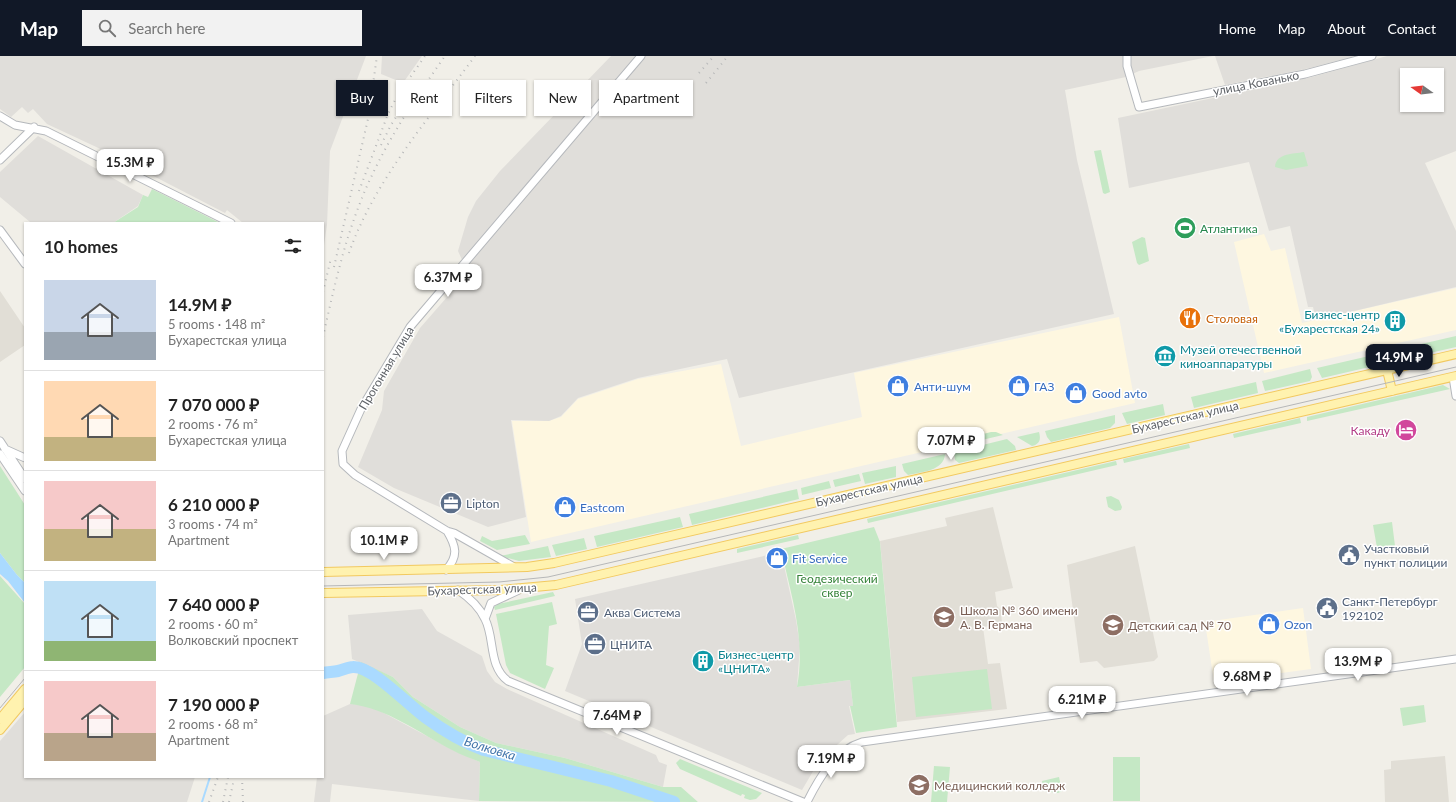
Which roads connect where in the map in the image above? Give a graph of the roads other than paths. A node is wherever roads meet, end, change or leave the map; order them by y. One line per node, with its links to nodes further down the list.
1 (641, 56): 20 (street, Прогонная улица)
2 (1127, 56): 3 (street, улица Кованько)
3 (1372, 56)
4 (0, 116): 5 (street)
5 (34, 127): 6 (street); 7 (street)
6 (0, 160)
7 (229, 222)
8 (0, 230): 9 (street)
9 (24, 263)
10 (1456, 354): 11 (main road, Бухарестская улица)
11 (1387, 370): 13 (main road); 21 (main road, Бухарестская улица)
12 (1455, 376): 13 (main road, Бухарестская улица); 14 (street)
13 (1392, 391): 24 (main road, Бухарестская улица)
14 (1456, 396)
15 (0, 441): 16 (street)
16 (2, 451): 17 (street); 18 (street); 19 (street)
17 (24, 458)
18 (24, 478)
19 (24, 489)
20 (447, 531): 21 (street, Прогонная улица); 22 (street)
21 (514, 567): 22 (main road, Бухарестская улица)
22 (446, 570): 23 (main road, Бухарестская улица)
23 (324, 572)
24 (519, 589): 25 (main road, Бухарестская улица); 27 (street)
25 (458, 590): 26 (main road, Бухарестская улица); 27 (street)
26 (324, 593)
27 (485, 619): 33 (street)
28 (1456, 659): 34 (street)
29 (24, 690): 31 (main road)
30 (24, 701): 32 (main road)
31 (0, 719)
32 (0, 730)
33 (803, 802)
34 (807, 802)

